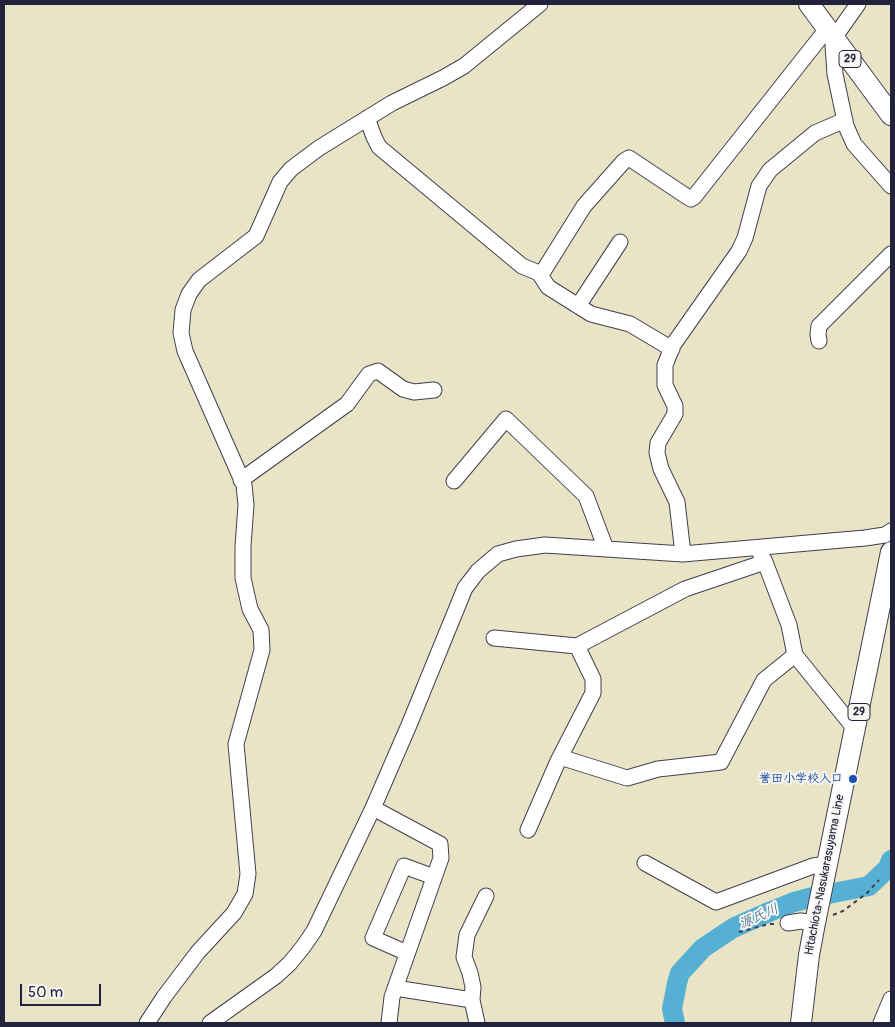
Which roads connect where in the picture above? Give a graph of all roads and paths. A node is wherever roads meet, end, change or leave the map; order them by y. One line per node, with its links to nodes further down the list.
1 (540, 4): 6 (street)
2 (808, 4): 4 (main road, 29)
3 (858, 4): 4 (street)
4 (831, 33): 5 (main road, 29); 7 (street); 11 (street)
5 (891, 115)
6 (367, 118): 11 (street); 16 (street)
7 (845, 120): 8 (street); 14 (street)
8 (891, 186)
9 (620, 242): 12 (street)
10 (891, 254): 13 (street)
11 (539, 273): 12 (street)
12 (578, 306): 14 (street)
13 (819, 341)
14 (672, 349): 22 (street)
15 (434, 390): 16 (street)
16 (241, 480): 43 (street)
17 (454, 481): 20 (street)
18 (891, 531): 19 (street)
19 (756, 548): 22 (street); 23 (street)
20 (606, 549): 22 (street); 29 (street)
21 (891, 552): 27 (main road, Hitachiota-Nasukarasuyama Line / 29)
22 (683, 554)
23 (764, 562): 25 (street); 26 (street)
24 (494, 638): 25 (street)
25 (578, 646): 28 (street)
26 (795, 655): 27 (street); 28 (street)
27 (855, 729): 32 (main road, Hitachiota-Nasukarasuyama Line / 29)
28 (560, 756): 30 (street)
29 (373, 808): 33 (street); 44 (street)
30 (528, 830)
31 (645, 863): 32 (street)
32 (826, 868): 36 (main road, Hitachiota-Nasukarasuyama Line / 29)
33 (434, 877): 39 (street); 39 (street)
34 (880, 880): 36 (path)
35 (486, 896): 42 (street)
36 (816, 917): 37 (street); 47 (main road, Hitachiota-Nasukarasuyama Line / 29)
37 (788, 923): 38 (path)
38 (739, 932)
39 (408, 953): 40 (street)
40 (395, 988): 42 (street); 45 (street)
41 (891, 999): 48 (street)
42 (472, 1000): 46 (street)
43 (147, 1023)
44 (210, 1023)
45 (389, 1023)
46 (477, 1023)
47 (801, 1023)
48 (881, 1023)

